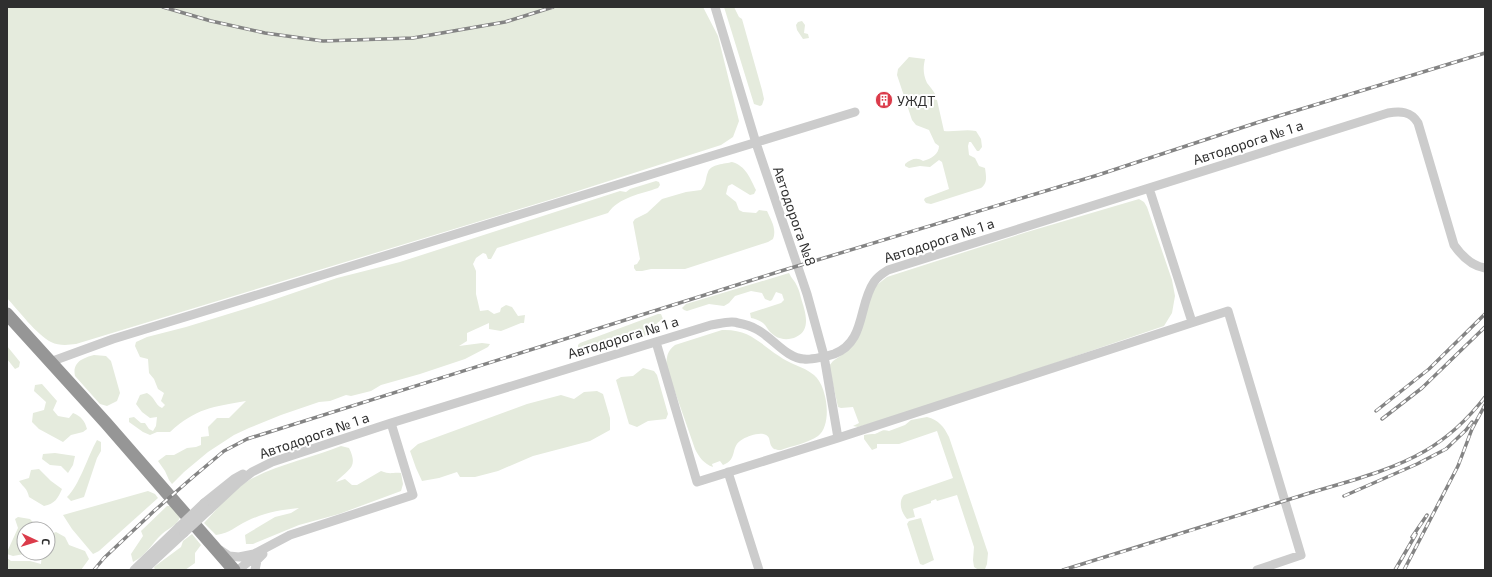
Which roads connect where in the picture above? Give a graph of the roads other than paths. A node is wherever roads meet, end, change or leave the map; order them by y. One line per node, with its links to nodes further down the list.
1 (715, 7): 3 (street, Автодорога №8)
2 (855, 112): 3 (street)
3 (756, 143): 9 (street, Автодорога №8); 10 (street)
4 (1149, 188): 5 (street, Автодорога № 1 а); 7 (street); 9 (street, Автодорога № 1 а)
5 (1485, 268)
6 (7, 314): 10 (highway)
7 (1192, 322): 12 (street); 23 (street)
8 (656, 342): 9 (street, Автодорога № 1 а); 11 (street, Автодорога № 1 а); 13 (street)
9 (824, 356): 12 (street, Автодорога №8)
10 (50, 362): 16 (highway)
11 (391, 423): 14 (street, Автодорога № 1 а, bridge); 15 (street)
12 (838, 438): 13 (street)
13 (728, 472): 22 (street)
14 (181, 530): 17 (street); 18 (street)
15 (270, 545): 16 (street); 20 (street); 21 (street)
16 (214, 546): 19 (highway)
17 (134, 570)
18 (144, 570)
19 (234, 570)
20 (238, 570)
21 (255, 570)
22 (759, 570)
23 (1257, 570)

